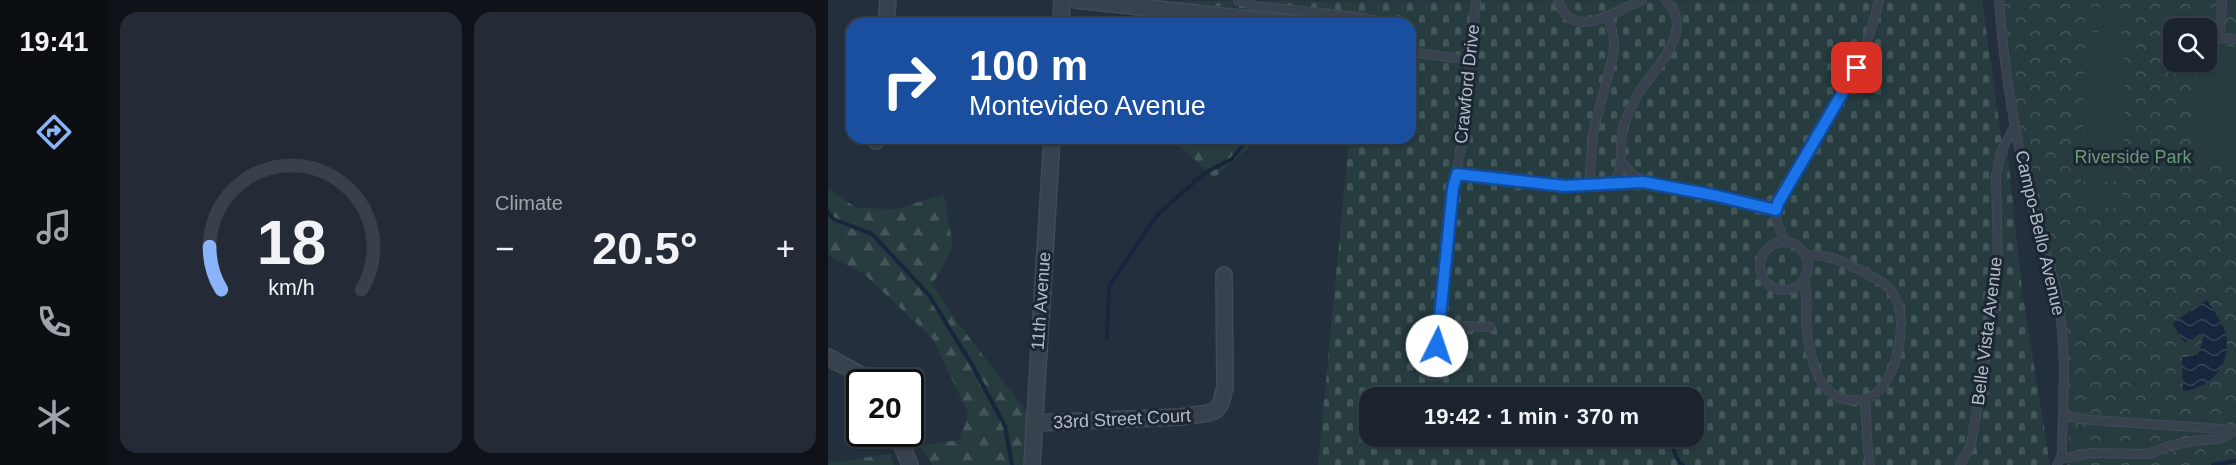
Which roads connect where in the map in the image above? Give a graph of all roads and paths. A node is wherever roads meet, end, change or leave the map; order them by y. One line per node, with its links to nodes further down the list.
1 (888, 0): 13 (street)
2 (1062, 0): 14 (street)
3 (1076, 0): 15 (street)
4 (1238, 0): 16 (lane)
5 (1476, 0): 19 (lane, Crawford Drive)
6 (1558, 0): 12 (lane)
7 (1642, 0): 12 (lane)
8 (1665, 0): 22 (lane)
9 (1879, 0): 27 (lane)
10 (1999, 0): 20 (lane, Campo-Bello Avenue)
11 (2222, 0): 17 (lane)
12 (1609, 16): 26 (lane)
13 (886, 18)
14 (1061, 18)
15 (1241, 18)
16 (1365, 18)
17 (2236, 39)
18 (1416, 53): 19 (lane)
19 (1470, 60): 23 (lane, Crawford Drive)
20 (2015, 125): 38 (lane, Campo-Bello Avenue); 46 (lane, Belle Vista Avenue)
21 (1052, 144): 39 (street, 11th Avenue)
22 (1620, 158): 24 (lane); 25 (lane)
23 (1457, 174): 26 (lane); 32 (lane, Crawford Drive)
24 (1614, 182): 25 (lane); 26 (lane)
25 (1653, 183): 27 (lane)
26 (1589, 185)
27 (1776, 210): 28 (lane)
28 (1785, 242): 29 (lane); 31 (lane)
29 (1806, 256): 31 (lane); 37 (lane)
30 (1224, 275): 39 (street, 33rd Street Court)
31 (1804, 280): 37 (lane)
32 (1438, 325): 33 (lane); 34 (lane, Crawford Drive)
33 (1490, 327)
34 (1437, 346): 34 (lane, Crawford Drive)
35 (828, 357): 36 (street)
36 (848, 369)
37 (1865, 399): 45 (lane)
38 (2063, 416): 40 (lane); 42 (lane, Campo-Bello Avenue)
39 (1034, 423): 44 (street, 11th Avenue)
40 (2236, 430): 42 (lane)
41 (902, 447): 43 (street)
42 (2059, 462)
43 (910, 465)
44 (1032, 465)
45 (1870, 465)
46 (1960, 465)

